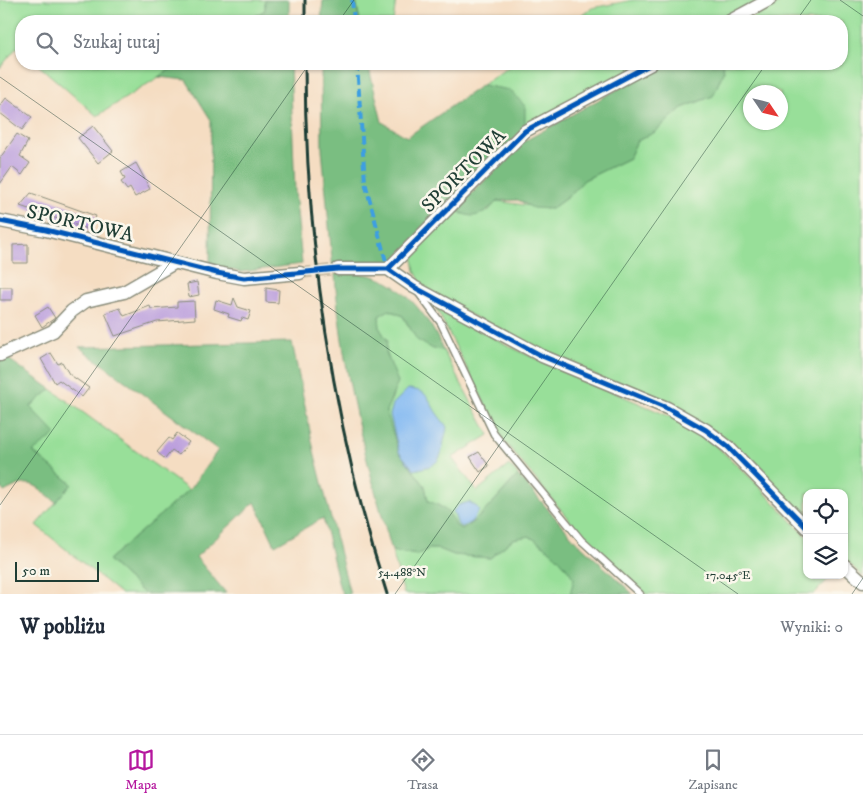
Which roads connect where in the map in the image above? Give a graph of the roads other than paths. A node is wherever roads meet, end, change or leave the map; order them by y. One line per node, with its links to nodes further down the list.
1 (769, 0): 2 (street)
2 (741, 15)
3 (639, 70): 7 (street, SPORTOWA)
4 (0, 221): 5 (street, SPORTOWA)
5 (174, 263): 8 (street, SPORTOWA); 10 (street)
6 (338, 269): 7 (street)
7 (388, 269): 9 (street)
8 (300, 273)
9 (414, 287): 11 (street); 14 (lane)
10 (0, 355)
11 (803, 524)
12 (848, 569): 13 (street)
13 (863, 582)
14 (640, 594)

